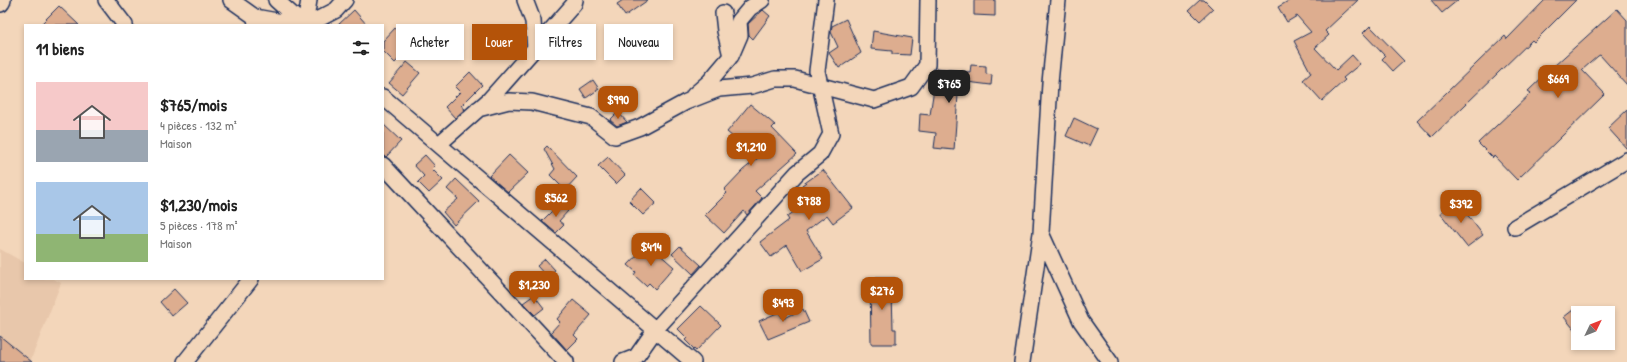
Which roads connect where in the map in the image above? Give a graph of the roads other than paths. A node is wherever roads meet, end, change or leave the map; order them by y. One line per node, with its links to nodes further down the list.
1 (106, 0): 14 (street)
2 (231, 0): 13 (street)
3 (276, 0): 16 (street)
4 (309, 0): 17 (street)
5 (345, 0): 18 (street)
6 (525, 0): 20 (street)
7 (575, 0): 19 (street)
8 (762, 0): 21 (street)
9 (826, 0): 22 (street)
10 (928, 0): 22 (street)
11 (1058, 0): 30 (street)
12 (723, 13): 21 (street)
13 (256, 21): 15 (street)
14 (124, 24)
15 (288, 24)
16 (304, 24)
17 (305, 24)
18 (307, 24)
19 (557, 24)
20 (535, 49): 25 (street)
21 (731, 56): 24 (street)
22 (820, 87): 24 (street); 32 (street)
23 (384, 98): 26 (street)
24 (686, 102): 25 (street)
25 (478, 109): 26 (street)
26 (439, 144): 32 (street)
27 (1627, 160): 29 (street)
28 (384, 166): 34 (street)
29 (1515, 227)
30 (1041, 233): 37 (street); 38 (street)
31 (250, 280): 33 (street)
32 (655, 330): 35 (street); 36 (street)
33 (185, 362)
34 (566, 362)
35 (623, 362)
36 (693, 362)
37 (1022, 362)
38 (1110, 362)

